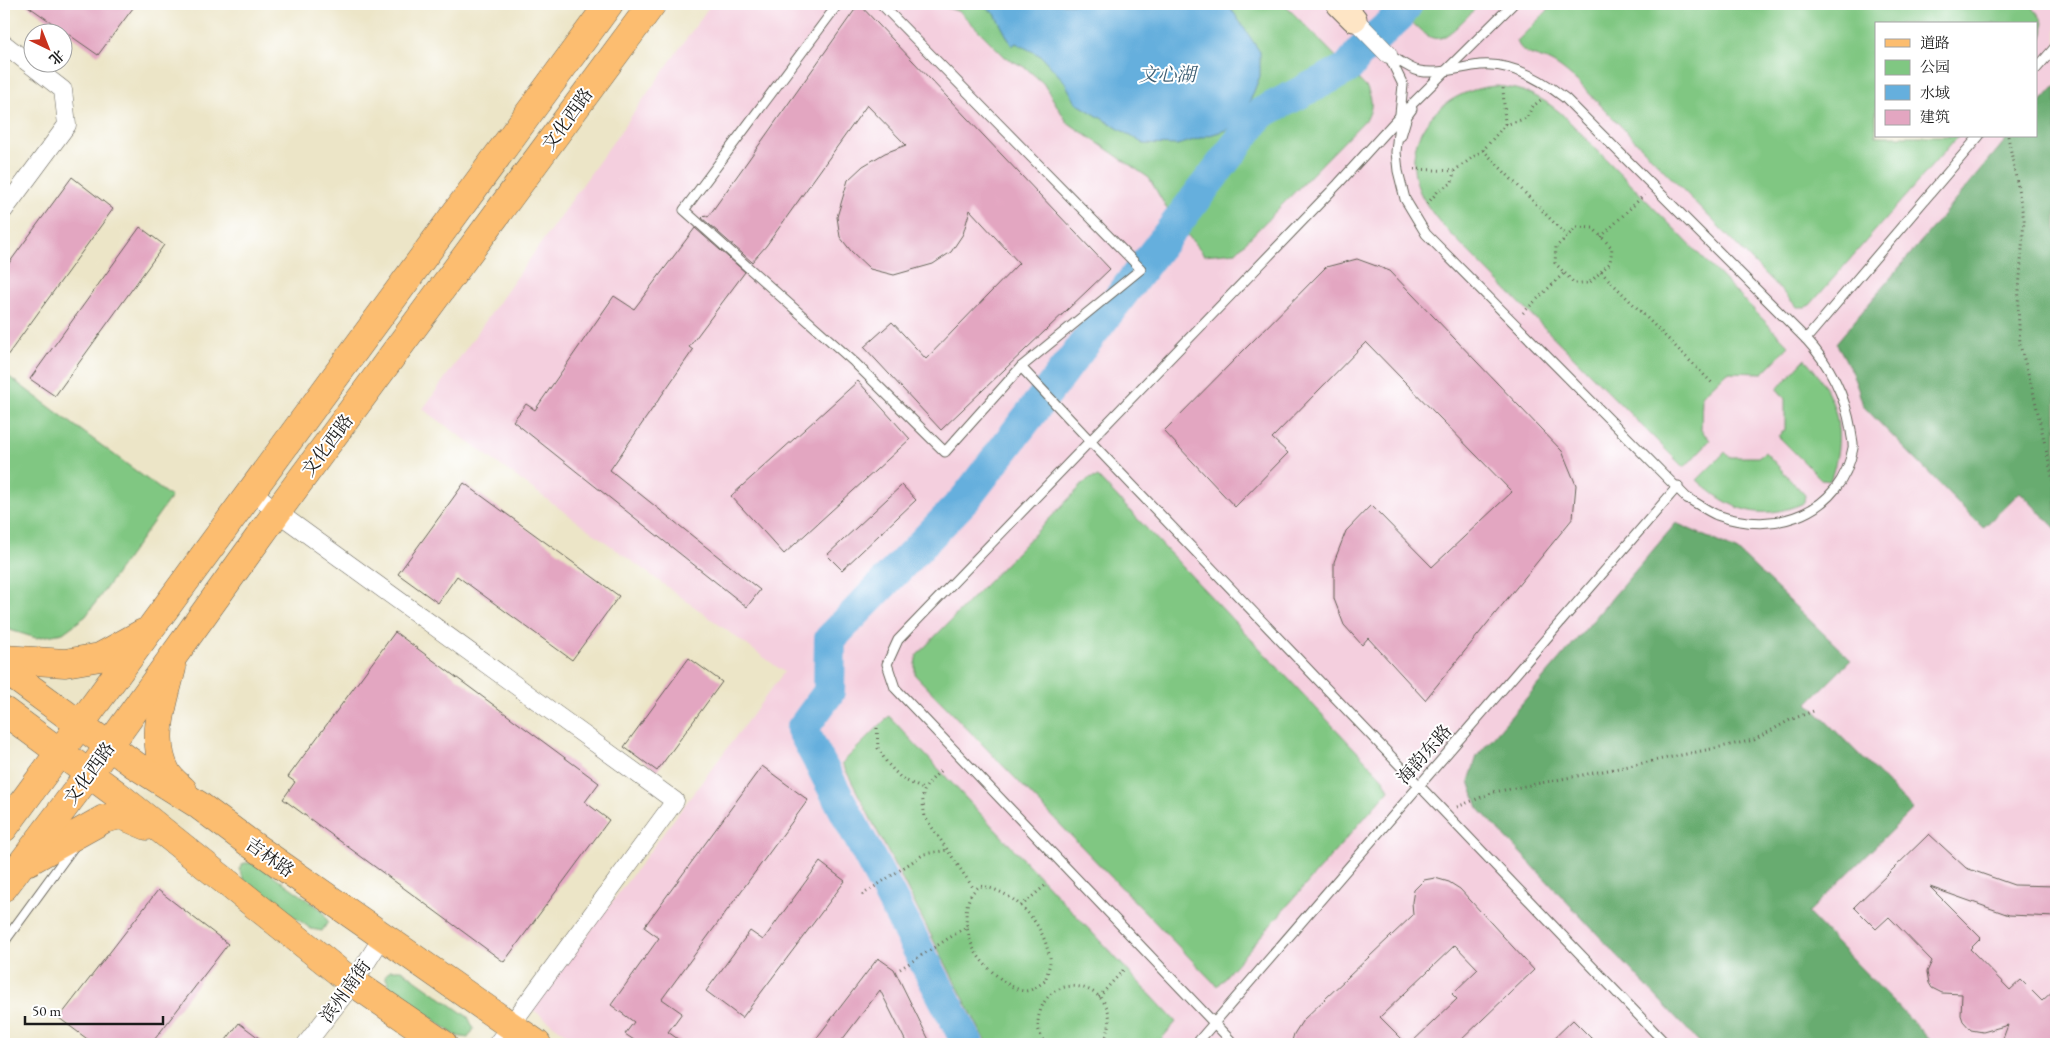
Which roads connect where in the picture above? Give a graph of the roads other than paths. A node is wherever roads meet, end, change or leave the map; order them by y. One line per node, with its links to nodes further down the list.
1 (609, 4): 22 (main road, 文化西路)
2 (652, 4): 23 (main road, 文化西路)
3 (838, 4): 19 (lane)
4 (881, 4): 19 (lane)
5 (1513, 4): 12 (lane)
6 (1346, 12): 9 (street)
7 (4, 44): 17 (street)
8 (2056, 46): 11 (lane)
9 (1388, 54): 12 (lane); 14 (lane)
10 (1482, 65): 12 (lane); 13 (lane); 18 (lane)
11 (2038, 67)
12 (1445, 71): 13 (lane)
13 (1424, 93): 14 (lane); 16 (lane)
14 (1399, 117): 16 (lane); 20 (lane)
15 (1977, 138): 18 (lane)
16 (1396, 152): 21 (lane)
17 (4, 210)
18 (1806, 339): 21 (lane)
19 (1021, 367): 20 (lane)
20 (1092, 443): 33 (lane); 42 (lane)
21 (1678, 486): 33 (lane, 海韵东路)
22 (251, 490): 23 (street); 24 (main road, 文化西路)
23 (277, 512): 25 (main road, 文化西路); 43 (street)
24 (149, 630): 26 (main road); 29 (main road, 文化西路)
25 (176, 653): 30 (main road, 文化西路); 34 (main road)
26 (4, 660)
27 (4, 669): 29 (main road, 吉林路)
28 (4, 711): 31 (main road)
29 (80, 724): 30 (main road, 吉林路); 31 (main road, 文化西路)
30 (109, 746): 32 (main road, 文化西路); 34 (main road, 吉林路)
31 (60, 752): 32 (main road); 36 (main road, 文化西路)
32 (89, 774): 37 (main road); 38 (main road, 文化西路)
33 (1419, 785): 42 (lane, 海韵东路); 49 (lane)
34 (197, 804): 39 (main road, 吉林路)
35 (88, 827): 37 (main road); 38 (main road); 40 (lane)
36 (4, 828)
37 (167, 835): 41 (main road)
38 (11, 877)
39 (383, 936): 41 (street, 滨州南街); 43 (main road, 吉林路)
40 (4, 942)
41 (354, 982): 44 (street, 滨州南街); 45 (main road)
42 (1215, 1023): 47 (lane, 海韵东路); 48 (lane)
43 (504, 1034): 46 (main road, 吉林路)
44 (306, 1044)
45 (443, 1044)
46 (536, 1044)
47 (1196, 1044)
48 (1234, 1044)
49 (1666, 1044)

